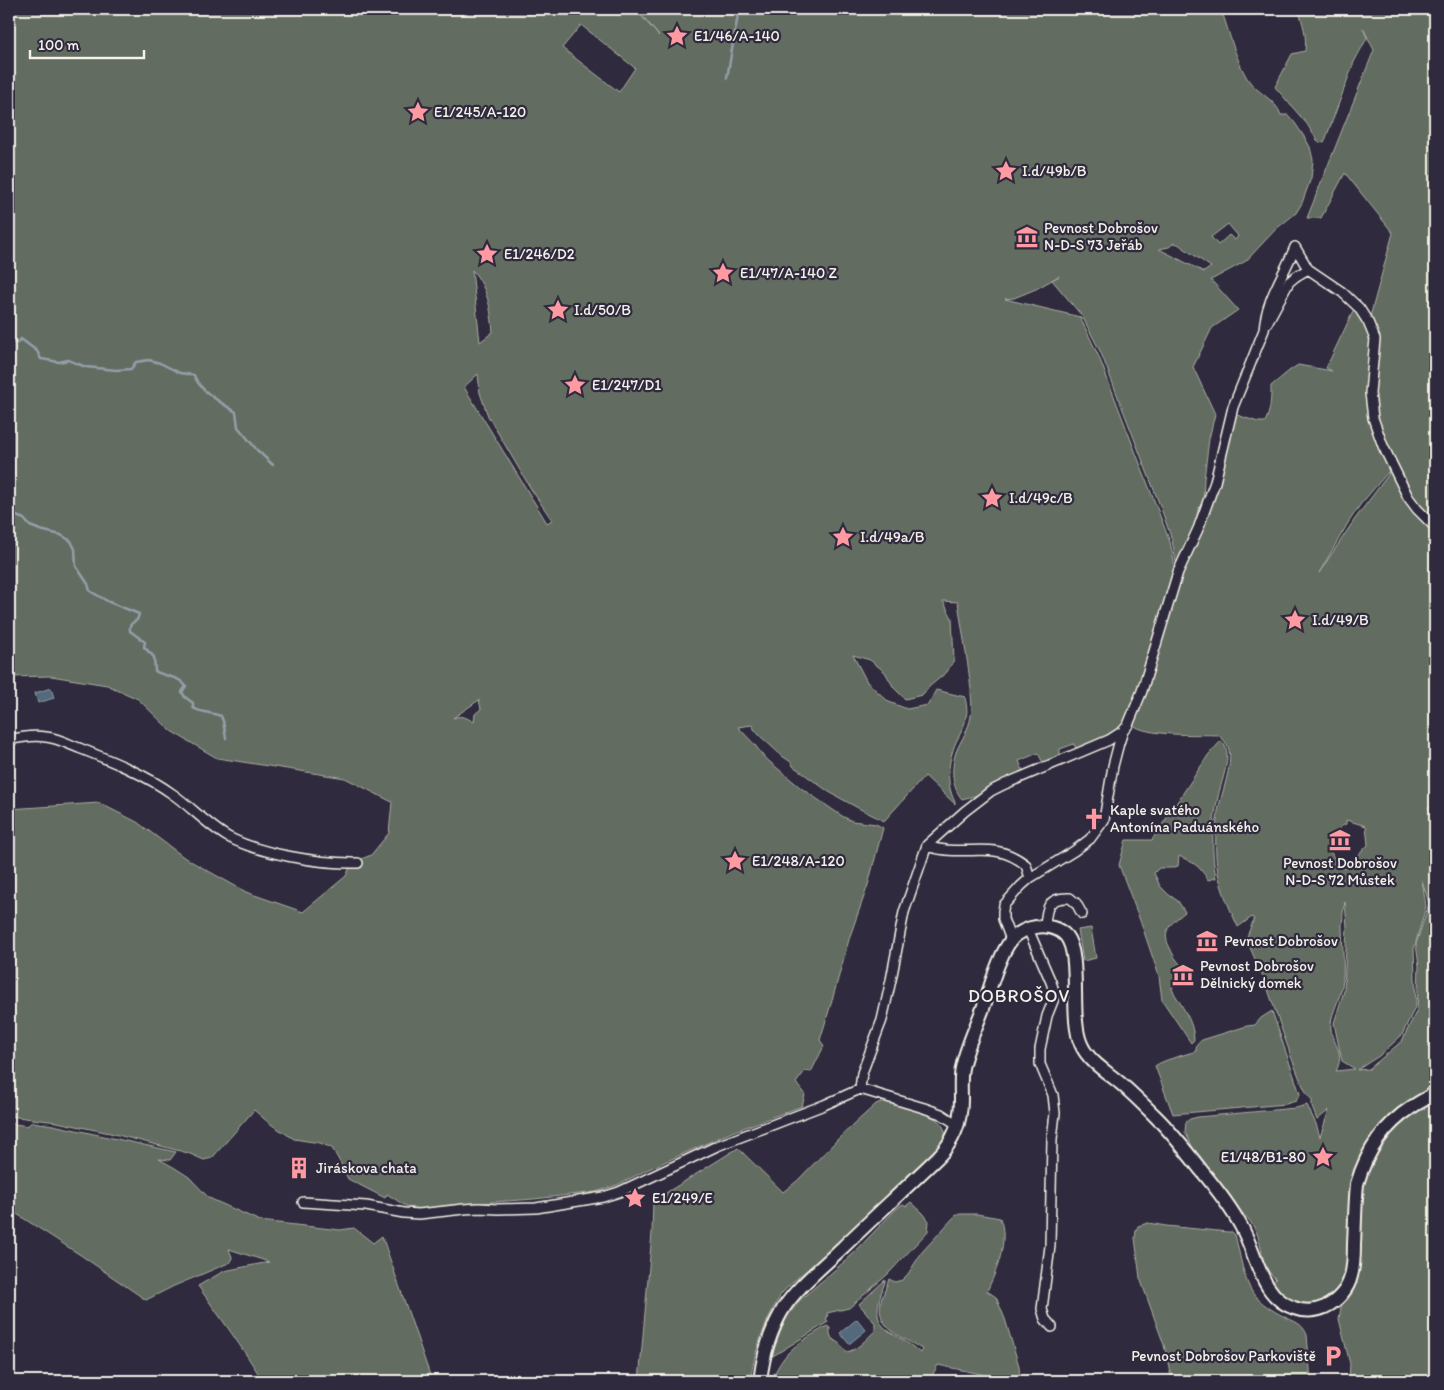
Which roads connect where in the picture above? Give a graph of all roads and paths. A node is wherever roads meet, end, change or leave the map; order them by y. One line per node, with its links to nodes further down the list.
1 (1308, 269): 2 (street); 2 (street); 3 (street)
2 (1264, 330): 4 (street)
3 (1435, 527)
4 (1124, 731): 6 (street); 9 (street)
5 (9, 740): 7 (street)
6 (927, 846): 8 (street); 15 (street)
7 (358, 863)
8 (1026, 865): 9 (street); 10 (street)
9 (1045, 868): 10 (street)
10 (1030, 878): 14 (street)
11 (1082, 914): 12 (street)
12 (1045, 927): 13 (street); 16 (street)
13 (1028, 929): 14 (street); 19 (street)
14 (1011, 940): 17 (street)
15 (860, 1089): 17 (street); 18 (street)
16 (1435, 1093)
17 (958, 1125): 20 (street)
18 (303, 1202)
19 (1052, 1327)
20 (760, 1381)

